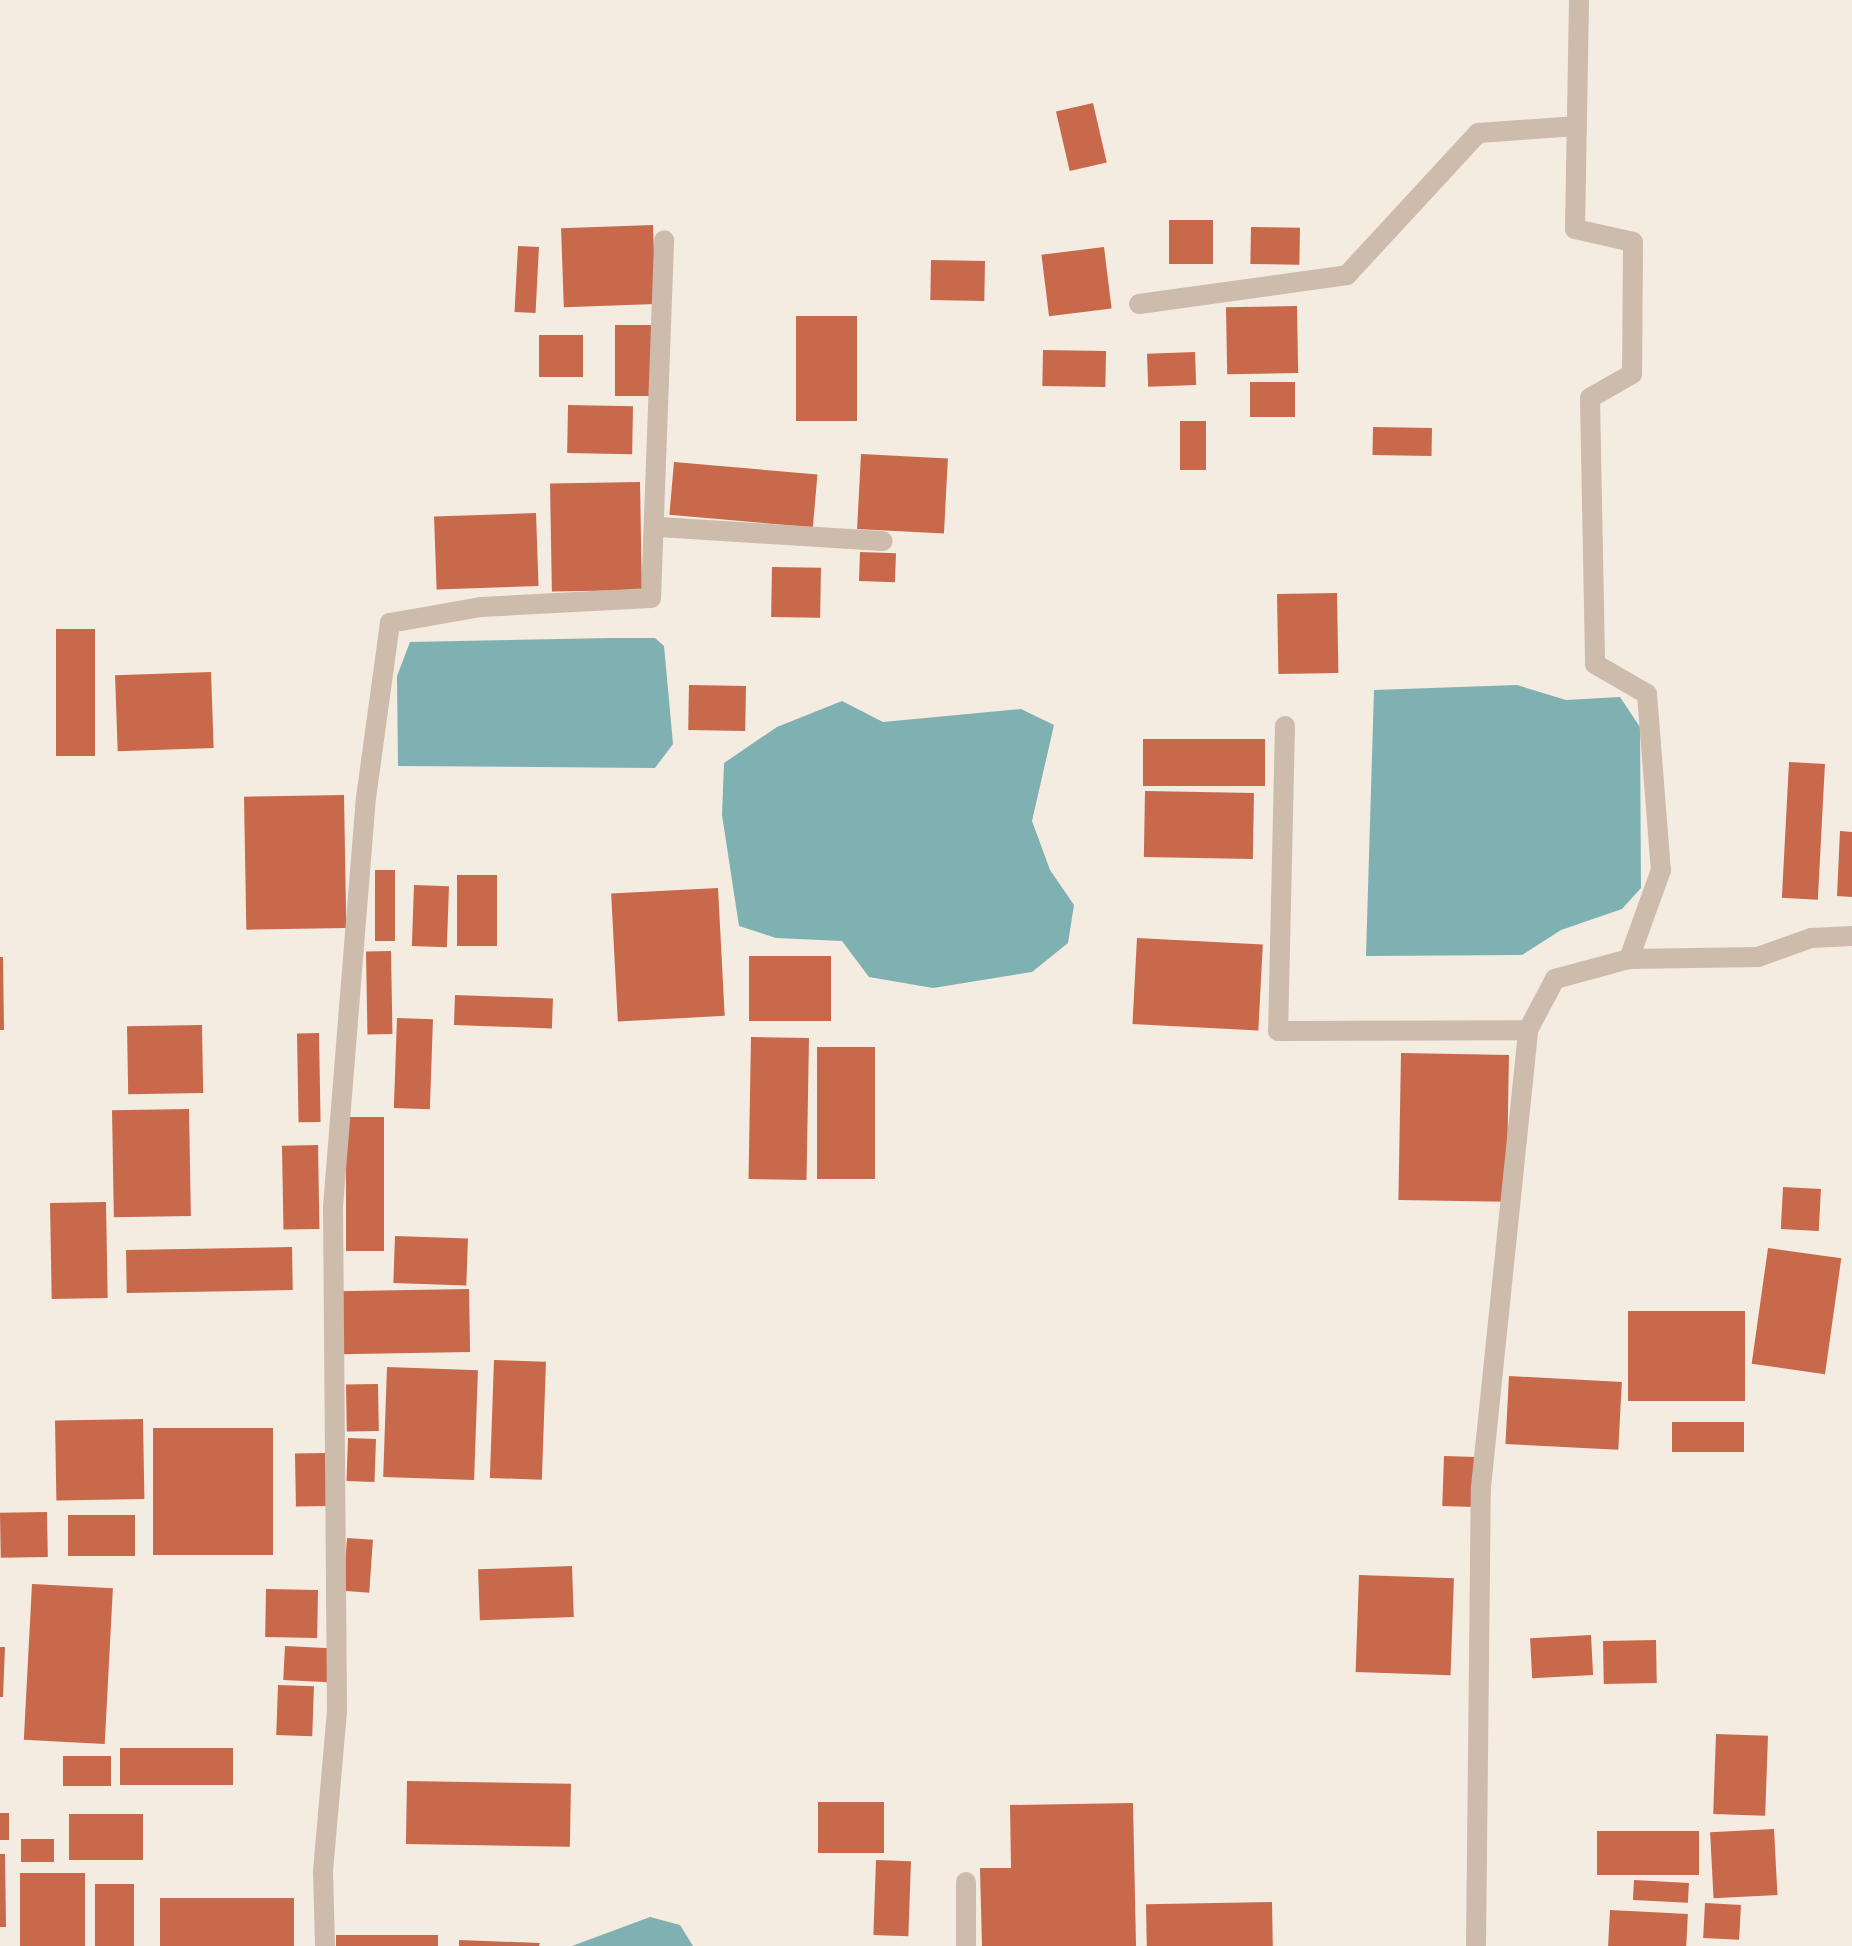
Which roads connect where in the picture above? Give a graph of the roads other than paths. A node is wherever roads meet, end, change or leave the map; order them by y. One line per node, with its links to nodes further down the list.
1 (1579, 0): 2 (street)
2 (1577, 126): 4 (street); 9 (street)
3 (664, 240): 5 (street)
4 (1139, 304)
5 (659, 527): 6 (street); 12 (street)
6 (883, 541)
7 (1285, 726): 10 (street)
8 (1852, 936): 9 (street)
9 (1629, 959): 10 (street)
10 (1528, 1030): 14 (street)
11 (966, 1882): 13 (street)
12 (325, 1946)
13 (966, 1946)
14 (1476, 1946)

